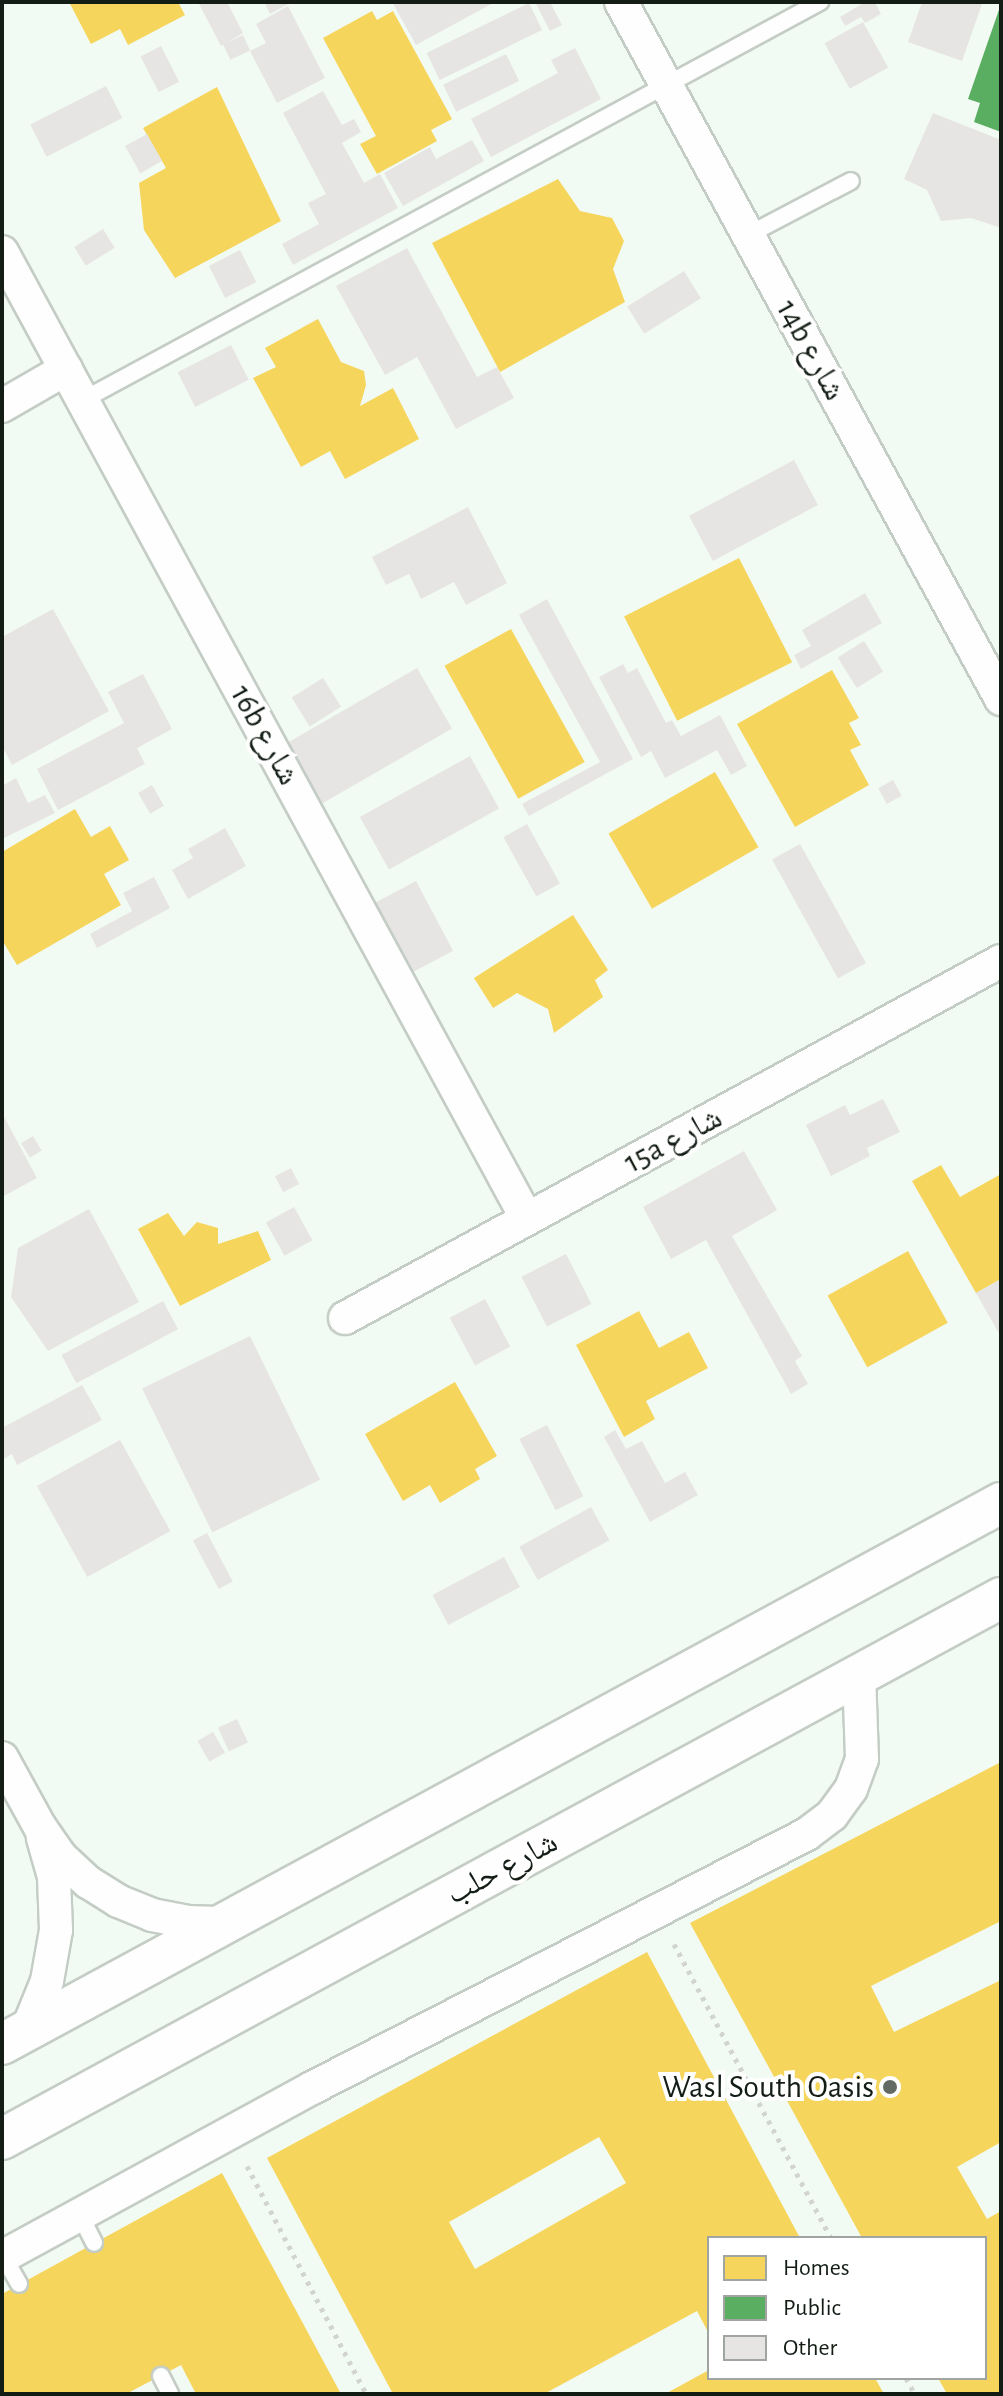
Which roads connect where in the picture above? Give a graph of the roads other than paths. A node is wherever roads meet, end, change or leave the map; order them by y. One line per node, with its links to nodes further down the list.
1 (621, 2): 3 (street, 14b شارع)
2 (820, 2): 3 (lane)
3 (667, 85): 5 (street, 14b شارع); 8 (lane)
4 (851, 181): 5 (lane)
5 (748, 235): 10 (street, 14b شارع)
6 (2, 252): 7 (street, 16b شارع)
7 (66, 369): 8 (street, 16b شارع); 9 (street)
8 (83, 400): 12 (street, 16b شارع)
9 (2, 406)
10 (1001, 699)
11 (1001, 961): 12 (street, 15a شارع)
12 (527, 1219): 13 (street, 15a شارع)
13 (345, 1318)
14 (1001, 1503): 21 (street)
15 (1001, 1598): 16 (street, شارع حلب)
16 (959, 1621): 17 (street); 18 (street, شارع حلب)
17 (1001, 1621)
18 (859, 1675): 23 (street, شارع حلب); 24 (street)
19 (2, 1758): 20 (street)
20 (40, 1827): 21 (street); 22 (street)
21 (225, 1923): 22 (street)
22 (15, 2037)
23 (2, 2139)
24 (3, 2257): 25 (lane)
25 (19, 2284)
26 (161, 2376): 27 (lane)
27 (170, 2394)

